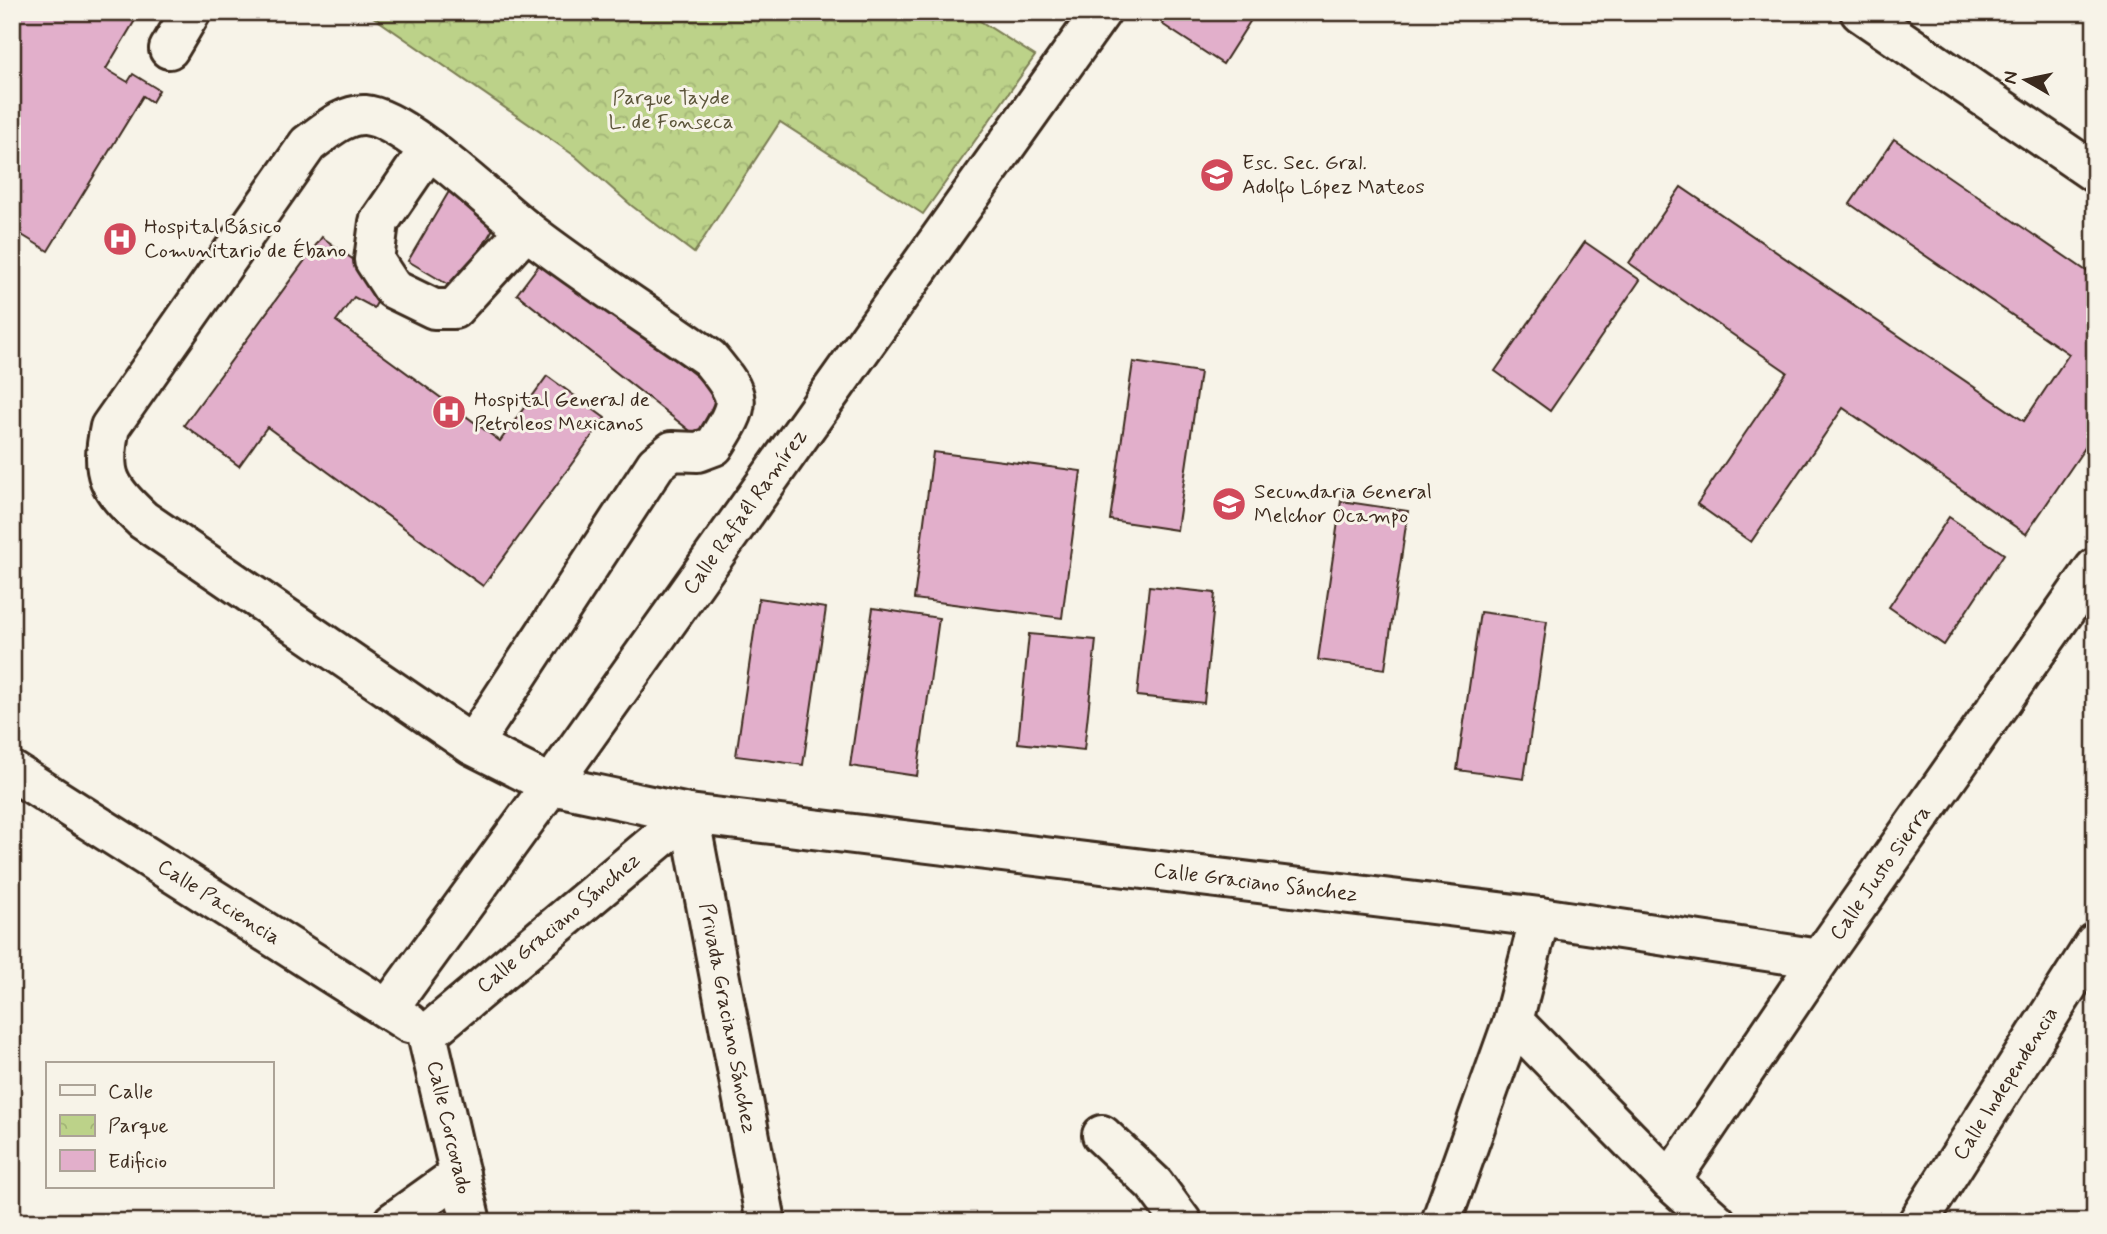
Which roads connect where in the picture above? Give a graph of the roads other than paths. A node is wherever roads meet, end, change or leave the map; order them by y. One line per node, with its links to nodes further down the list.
1 (191, 12): 4 (street)
2 (1101, 12): 11 (street, Calle Rafaél Ramírez)
3 (1860, 12): 6 (street)
4 (169, 49)
5 (429, 149): 7 (street, Calle Graciano Sánchez); 7 (street); 9 (street, Calle Graciano Sánchez)
6 (2095, 173)
7 (526, 230): 9 (street, Calle Graciano Sánchez)
8 (2095, 568): 15 (street, Calle Justo Sierra)
9 (472, 745): 11 (street, Calle Graciano Sánchez)
10 (12, 771): 16 (street, Calle Paciencia)
11 (551, 785): 12 (street, Calle Graciano Sánchez); 16 (street, Calle Rafaél Ramírez)
12 (689, 814): 13 (street, Calle Graciano Sánchez); 18 (street, Calle Graciano Sánchez); 24 (street, Privada Graciano Sánchez)
13 (1539, 917): 15 (street, Calle Graciano Sánchez); 17 (street)
14 (2095, 943): 28 (street, Calle Independencia)
15 (1820, 958): 21 (street, Calle Justo Sierra)
16 (388, 1009): 18 (street, Calle Paciencia)
17 (1513, 1021): 21 (street); 26 (street)
18 (426, 1034): 20 (street, Calle Corcovado)
19 (1102, 1135): 25 (street)
20 (460, 1174): 22 (street); 23 (street, Calle Corcovado)
21 (1670, 1181): 27 (street)
22 (393, 1222)
23 (471, 1222)
24 (766, 1222)
25 (1182, 1222)
26 (1441, 1222)
27 (1716, 1222)
28 (1918, 1222)

